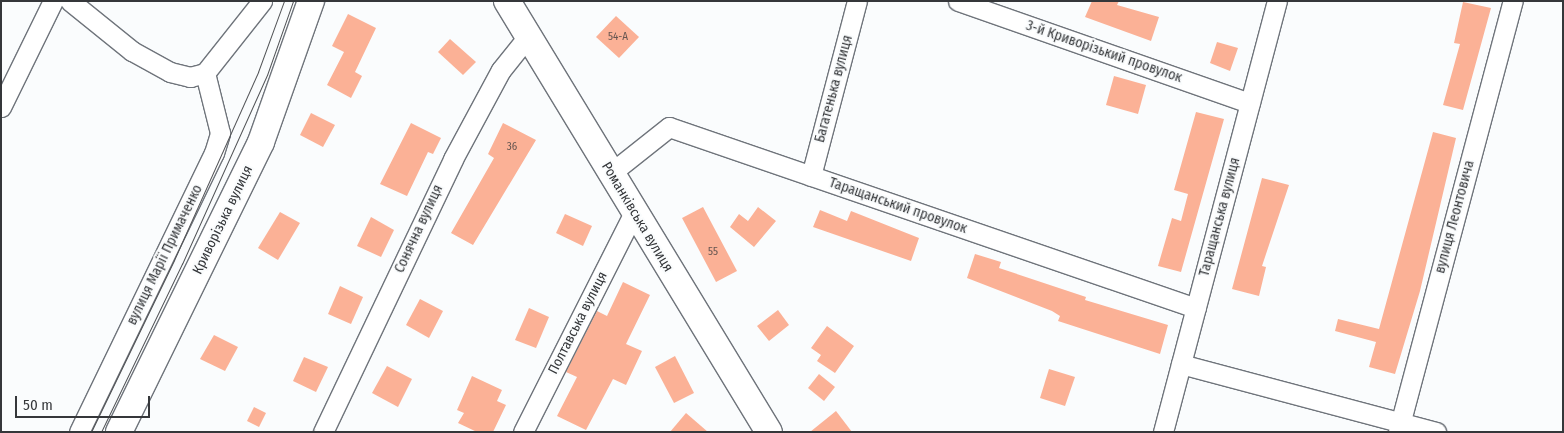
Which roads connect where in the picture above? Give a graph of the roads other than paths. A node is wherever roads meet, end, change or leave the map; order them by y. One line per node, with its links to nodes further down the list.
1 (53, 1): 13 (street)
2 (70, 1): 11 (street)
3 (262, 1): 11 (street)
4 (311, 1): 21 (main road, Криворізька вулиця)
5 (507, 1): 10 (main road, Романківська вулиця)
6 (857, 1): 15 (street, Багатенька вулиця)
7 (958, 1): 12 (street, 3-й Криворізький провулок)
8 (1277, 1): 12 (street, Таращанська вулиця)
9 (1513, 1): 19 (street, вулиця Леонтовича)
10 (529, 35): 14 (main road, Романківська вулиця); 22 (street, Сонячна вулиця)
11 (205, 73): 20 (street, вулиця Марії Примаченко)
12 (1250, 103): 17 (street, Таращанська вулиця)
13 (1, 107)
14 (612, 173): 15 (street, Таращанський провулок); 16 (main road, Романківська вулиця)
15 (811, 176): 17 (street, Таращанський провулок)
16 (633, 214): 23 (street, Полтавська вулиця); 24 (main road, Романківська вулиця)
17 (1196, 308): 18 (street, Таращанська вулиця)
18 (1181, 364): 19 (street); 25 (street, Таращанська вулиця)
19 (1399, 427): 26 (street)
20 (79, 432)
21 (119, 432)
22 (323, 432)
23 (523, 432)
24 (769, 432)
25 (1163, 432)
26 (1436, 432)

